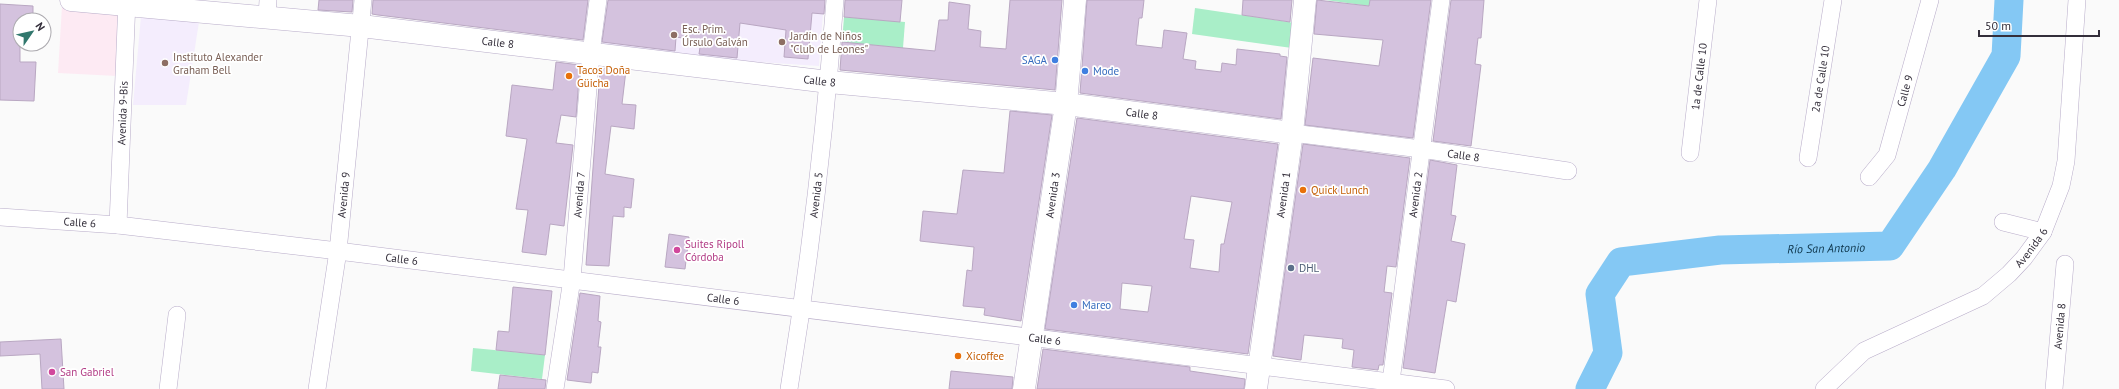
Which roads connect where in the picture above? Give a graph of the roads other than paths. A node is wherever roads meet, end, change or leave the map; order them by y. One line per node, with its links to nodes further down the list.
1 (70, 0): 12 (main road, Calle 8)
2 (363, 0): 14 (street, Avenida 9)
3 (598, 0): 15 (street, Avenida 7)
4 (835, 0): 16 (street, Avenida 5)
5 (1075, 0): 17 (main road, Avenida 3)
6 (1305, 0): 18 (main road, Avenida 1)
7 (1441, 0): 19 (street, Avenida 2)
8 (1708, 0): 20 (street, 1a de Calle 10)
9 (1833, 0): 21 (street, 2a de Calle 10)
10 (1930, 0): 23 (street, Calle 9)
11 (2077, 0): 27 (street, Avenida 6)
12 (127, 2): 13 (main road, Calle 8); 26 (street, Avenida 9-Bis)
13 (267, 9): 14 (main road, Calle 8)
14 (361, 26): 15 (main road, Calle 8); 28 (street, Avenida 9)
15 (591, 53): 16 (main road, Calle 8); 30 (street, Avenida 7)
16 (829, 82): 17 (main road, Calle 8); 31 (street, Avenida 5)
17 (1066, 104): 18 (main road, Calle 8); 33 (main road, Avenida 3)
18 (1292, 133): 19 (street, Calle 8); 34 (main road, Avenida 1)
19 (1420, 149): 22 (street, Calle 8); 35 (street, Avenida 2)
20 (1690, 153)
21 (1808, 158)
22 (1568, 171)
23 (1869, 177)
24 (0, 217): 26 (street, Calle 6)
25 (2003, 222): 27 (street)
26 (118, 225): 28 (street, Calle 6)
27 (2043, 232): 43 (street, Avenida 6)
28 (338, 251): 30 (street, Calle 6); 37 (street, Avenida 9)
29 (2065, 264): 44 (street, Avenida 8)
30 (572, 279): 31 (street, Calle 6); 38 (street, Avenida 7)
31 (802, 310): 33 (street, Calle 6); 39 (street, Avenida 5)
32 (177, 315): 36 (street)
33 (1031, 338): 34 (street, Calle 6); 40 (main road, Avenida 3)
34 (1259, 365): 35 (street, Calle 6); 41 (main road, Avenida 1)
35 (1390, 385): 42 (street, Calle 6)
36 (168, 389)
37 (317, 389)
38 (555, 389)
39 (789, 389)
40 (1024, 389)
41 (1256, 389)
42 (1446, 389)
43 (1824, 389)
44 (2054, 389)

